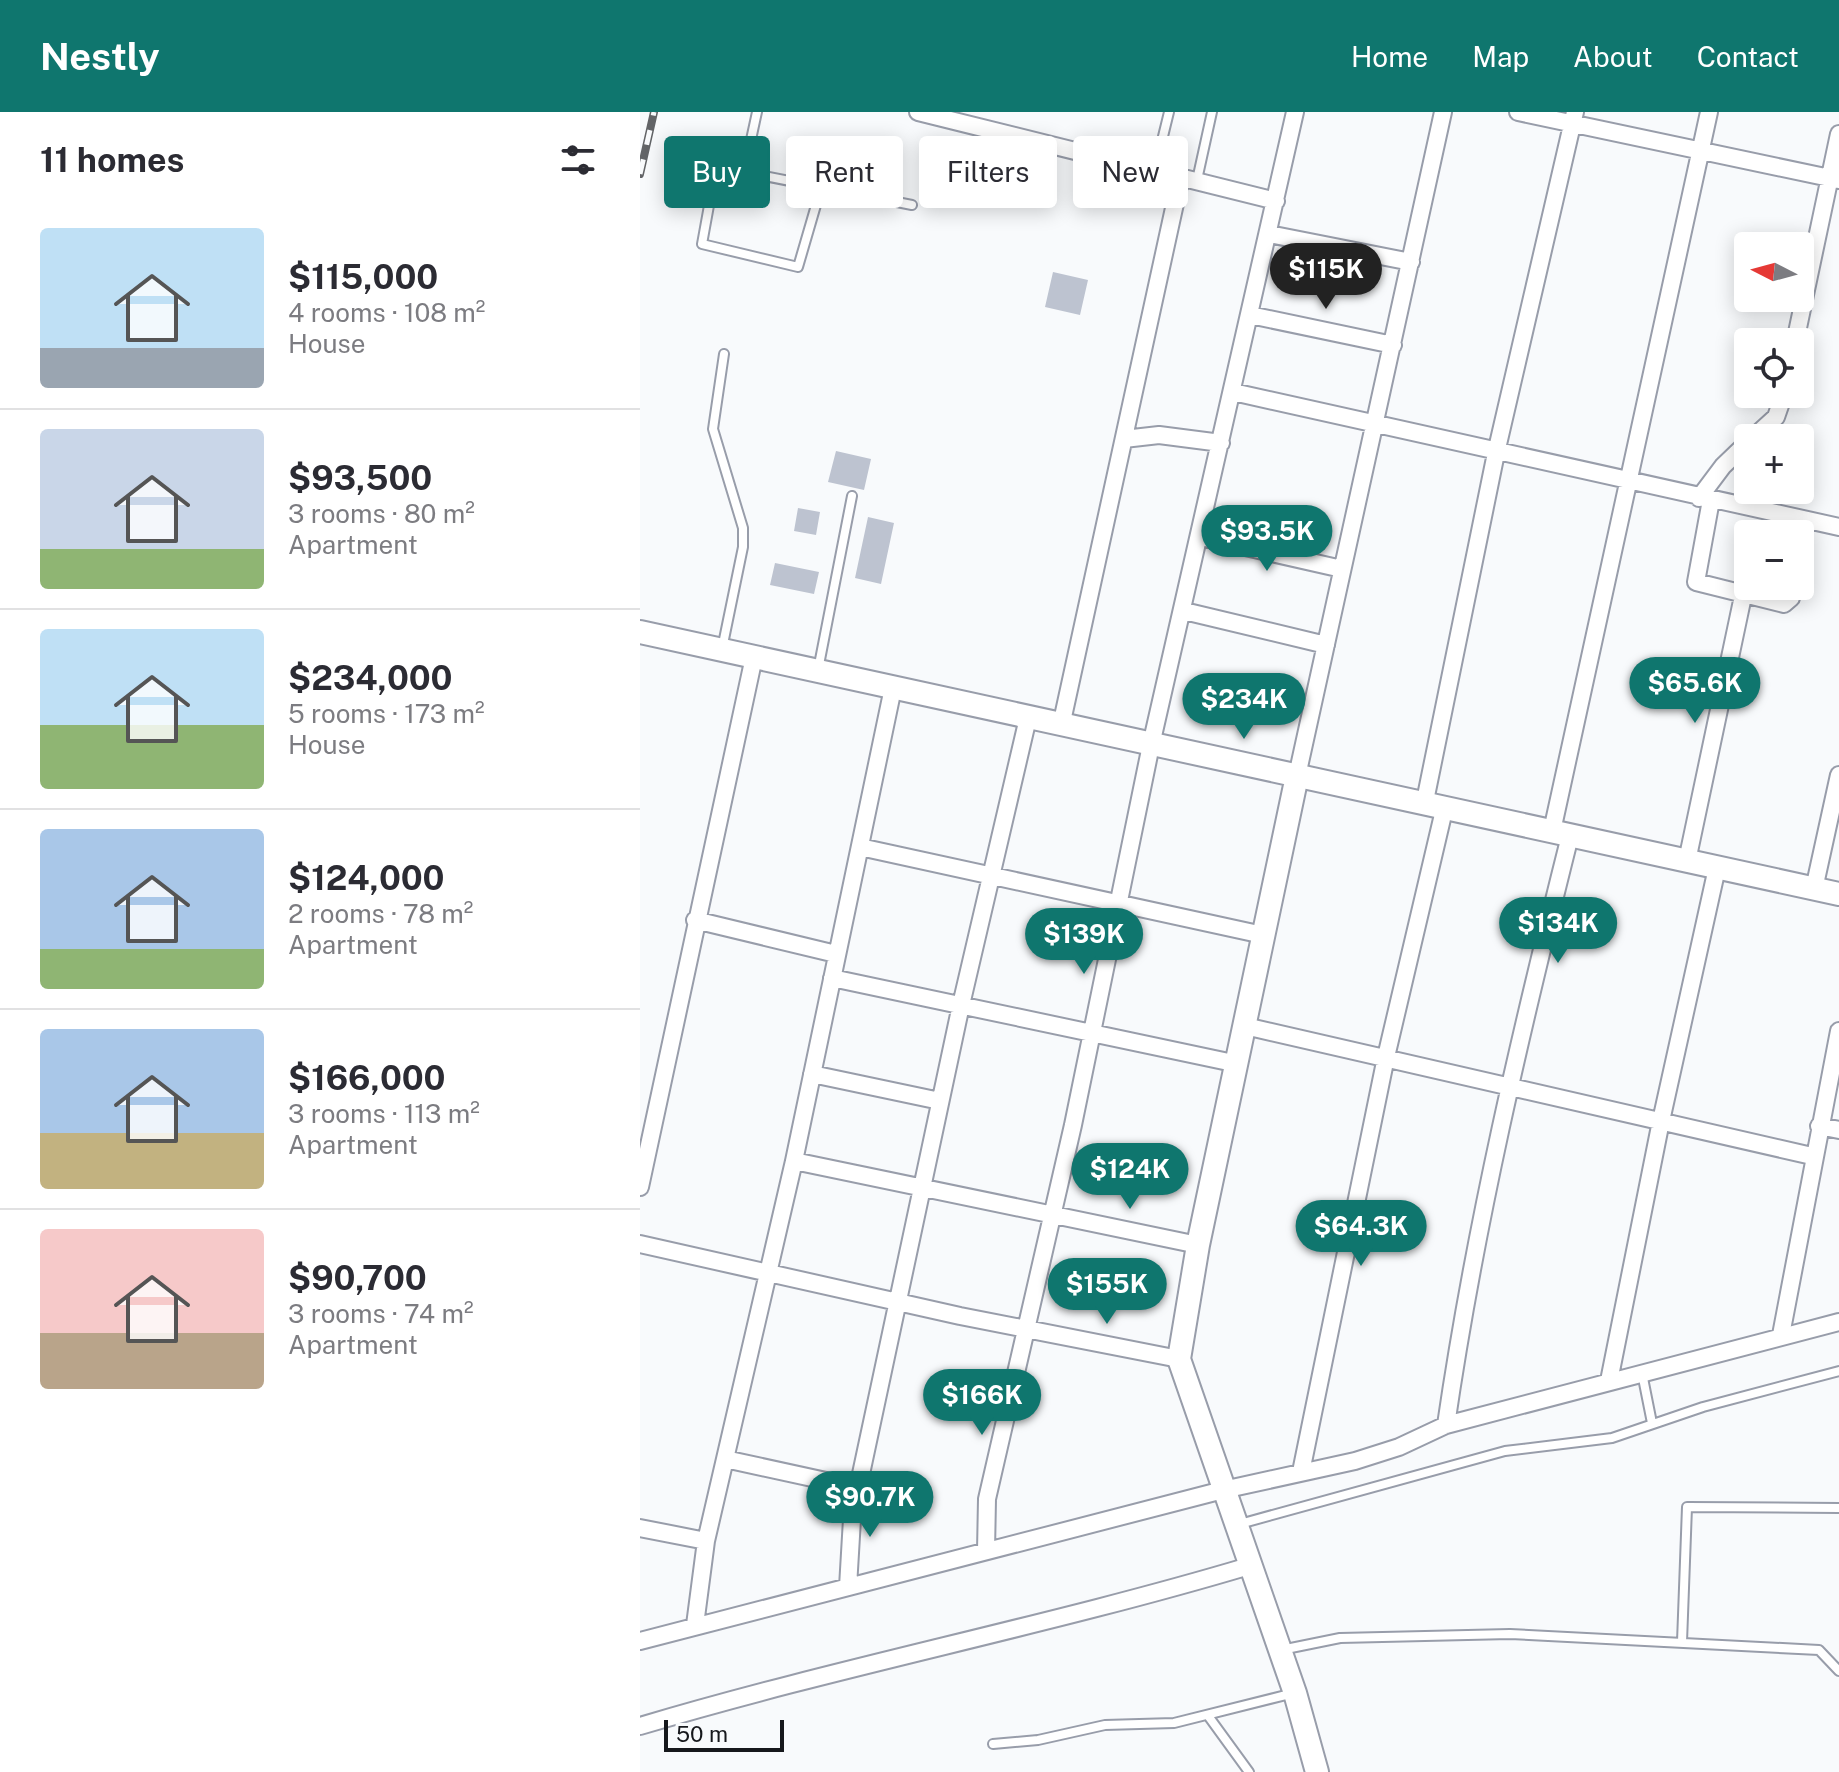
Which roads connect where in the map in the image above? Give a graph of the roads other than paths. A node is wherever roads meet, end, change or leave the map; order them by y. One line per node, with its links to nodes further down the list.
1 (757, 112): 11 (lane)
2 (918, 112): 13 (street)
3 (1169, 112): 12 (lane)
4 (1212, 112): 15 (lane)
5 (1295, 112): 17 (street)
6 (1443, 112): 23 (street)
7 (1518, 112): 9 (street)
8 (1709, 112): 14 (street)
9 (1574, 118): 14 (street); 32 (street)
10 (1839, 134): 16 (street)
11 (752, 136)
12 (1163, 136)
13 (1073, 149)
14 (1701, 151): 16 (street); 34 (street)
15 (1189, 178): 17 (street); 30 (street)
16 (1834, 179): 25 (street)
17 (1276, 201): 22 (street)
18 (903, 203): 19 (lane)
19 (912, 205)
20 (707, 208): 21 (lane)
21 (815, 208)
22 (1269, 234): 23 (street); 24 (street)
23 (1411, 262): 26 (street)
24 (1250, 315): 26 (street); 28 (street)
25 (1798, 328)
26 (1393, 345): 29 (street)
27 (724, 354): 49 (lane)
28 (1233, 392): 29 (street); 31 (street)
29 (1374, 426): 32 (street); 41 (street)
30 (1124, 439): 31 (street); 54 (street)
31 (1221, 443): 40 (street)
32 (1496, 453): 34 (street); 58 (street)
33 (1734, 455): 36 (street)
34 (1630, 483): 36 (street); 59 (street)
35 (852, 496): 51 (lane)
36 (1705, 499): 37 (street); 42 (street)
37 (1806, 520)
38 (1814, 522): 39 (street)
39 (1839, 527)
40 (1201, 537): 41 (street); 46 (street)
41 (1342, 569): 48 (street)
42 (1734, 593)
43 (1742, 600): 61 (street)
44 (1764, 600): 45 (street)
45 (1789, 600)
46 (1184, 611): 48 (street); 55 (street)
47 (640, 632): 49 (street)
48 (1326, 645): 57 (street)
49 (722, 650): 50 (street)
50 (754, 657): 51 (street); 67 (street)
51 (818, 671): 52 (street)
52 (893, 688): 53 (street); 60 (street)
53 (1028, 718): 54 (street); 63 (street)
54 (1061, 726): 55 (street)
55 (1151, 745): 57 (street); 66 (street)
56 (1839, 775): 64 (street)
57 (1297, 776): 58 (street); 68 (street)
58 (1435, 804): 59 (street); 75 (street)
59 (1561, 833): 61 (street); 78 (street)
60 (860, 847): 63 (street); 69 (street)
61 (1687, 861): 62 (street)
62 (1717, 868): 64 (street); 80 (street)
63 (990, 876): 66 (street); 71 (street)
64 (1814, 889): 65 (street)
65 (1839, 894)
66 (1121, 904): 68 (street); 74 (street)
67 (695, 920): 69 (street); 86 (street)
68 (1263, 935): 72 (street)
69 (836, 954): 70 (street)
70 (832, 978): 71 (street); 77 (street)
71 (961, 1005): 74 (street); 79 (street)
72 (1245, 1026): 75 (street); 76 (street)
73 (1839, 1031): 81 (street)
74 (1091, 1034): 76 (street); 87 (street)
75 (1386, 1057): 78 (street); 102 (street)
76 (1238, 1064): 89 (street)
77 (812, 1074): 79 (street); 84 (street)
78 (1509, 1086): 80 (street); 100 (street)
79 (940, 1101): 85 (street)
80 (1661, 1121): 83 (street); 98 (street)
81 (1819, 1126): 82 (street); 83 (street)
82 (1839, 1130)
83 (1812, 1156): 94 (street)
84 (794, 1161): 85 (street); 90 (street)
85 (921, 1186): 87 (street); 91 (street)
86 (640, 1187)
87 (1053, 1215): 89 (street); 93 (street)
88 (640, 1244): 90 (street)
89 (1198, 1245): 95 (street)
90 (768, 1272): 91 (street); 101 (street)
91 (897, 1302): 93 (street); 103 (street)
92 (1839, 1322): 94 (street)
93 (1028, 1328): 95 (street); 109 (street)
94 (1781, 1335): 97 (street)
95 (1179, 1359): 104 (street)
96 (1839, 1371): 99 (lane)
97 (1642, 1373): 98 (street); 99 (lane)
98 (1609, 1381): 100 (street)
99 (1652, 1423): 106 (lane)
100 (1446, 1425): 102 (street)
101 (725, 1459): 103 (street); 108 (street)
102 (1301, 1472): 104 (street)
103 (858, 1488): 111 (street)
104 (1223, 1490): 106 (street); 109 (street)
105 (1839, 1508): 114 (lane)
106 (1234, 1525): 110 (street)
107 (640, 1528): 108 (street)
108 (706, 1541): 112 (street)
109 (986, 1551): 111 (street)
110 (1249, 1566): 115 (street); 119 (street)
111 (848, 1587): 112 (street)
112 (695, 1625): 113 (street)
113 (640, 1641)
114 (1682, 1642): 115 (lane); 116 (lane)
115 (1280, 1650): 117 (street)
116 (1839, 1671)
117 (1295, 1693): 118 (lane); 122 (street)
118 (1209, 1717): 120 (lane); 121 (lane)
119 (640, 1726)
120 (993, 1744)
121 (1249, 1772)
122 (1317, 1772)

